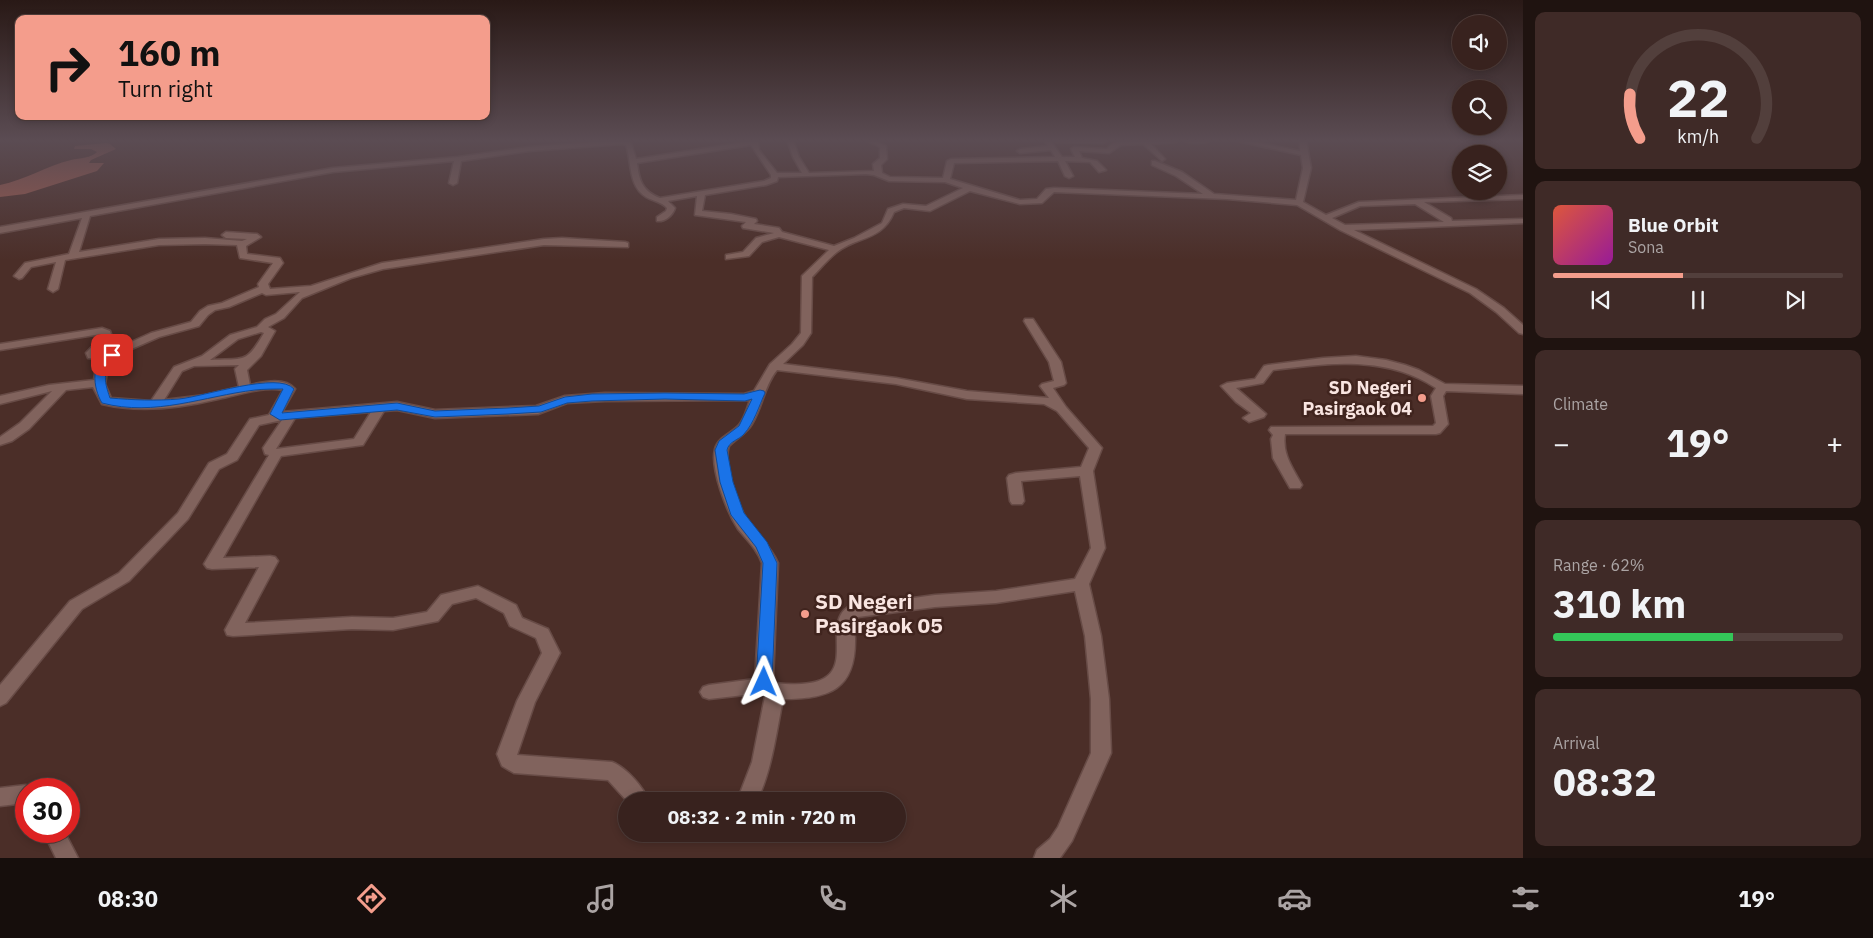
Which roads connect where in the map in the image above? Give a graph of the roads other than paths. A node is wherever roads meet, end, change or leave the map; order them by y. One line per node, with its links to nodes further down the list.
1 (277, 180): 16 (street)
2 (454, 180): 8 (street)
3 (637, 180): 13 (street)
4 (771, 180): 10 (street)
5 (946, 180): 9 (street)
6 (1188, 180): 11 (street)
7 (1304, 180): 15 (street)
8 (453, 183)
9 (970, 188): 11 (street); 27 (street)
10 (702, 192): 13 (street); 23 (street)
11 (1212, 196): 15 (street)
12 (1523, 197): 14 (street)
13 (659, 200): 18 (street)
14 (1418, 201): 17 (street); 20 (street)
15 (1299, 203): 17 (street)
16 (87, 214): 22 (street); 28 (street)
17 (1325, 218): 21 (street)
18 (660, 219)
19 (1523, 221): 20 (street)
20 (1448, 224): 21 (street)
21 (1343, 228): 37 (street)
22 (0, 230)
23 (779, 234): 27 (street); 29 (street)
24 (172, 243): 25 (street); 25 (street); 28 (street)
25 (242, 245): 32 (street)
26 (625, 245): 33 (street)
27 (834, 249): 42 (street)
28 (73, 257): 30 (street)
29 (729, 257)
30 (61, 259): 31 (street); 34 (street)
31 (19, 276)
32 (264, 288): 33 (street); 39 (street)
33 (315, 288): 36 (street)
34 (53, 290)
35 (1029, 321): 53 (street)
36 (261, 329): 40 (street); 41 (street)
37 (1523, 331)
38 (0, 346): 39 (street)
39 (112, 355): 43 (street)
40 (248, 361): 41 (street); 46 (street)
41 (193, 364): 50 (street)
42 (774, 366): 48 (street); 53 (street)
43 (99, 384): 44 (street); 50 (street)
44 (64, 386): 49 (street); 56 (street)
45 (1442, 387): 47 (street); 55 (street); 59 (street)
46 (245, 389): 50 (street); 54 (street)
47 (1523, 390)
48 (760, 393): 52 (street); 62 (street)
49 (6, 398): 51 (street)
50 (156, 403)
51 (0, 408)
52 (380, 408): 54 (street); 57 (street)
53 (1064, 410): 58 (street)
54 (284, 416): 57 (street); 64 (street)
55 (1249, 418)
56 (0, 441)
57 (276, 453): 65 (street)
58 (1086, 471): 60 (street); 61 (street)
59 (1295, 486)
60 (1017, 501)
61 (1081, 584): 62 (street); 71 (street)
62 (770, 688): 63 (street); 66 (street)
63 (709, 692)
64 (0, 698)
65 (631, 792)
66 (752, 792)
67 (15, 795): 68 (street)
68 (0, 797)
69 (59, 843): 70 (street)
70 (66, 858)
71 (1045, 858)

